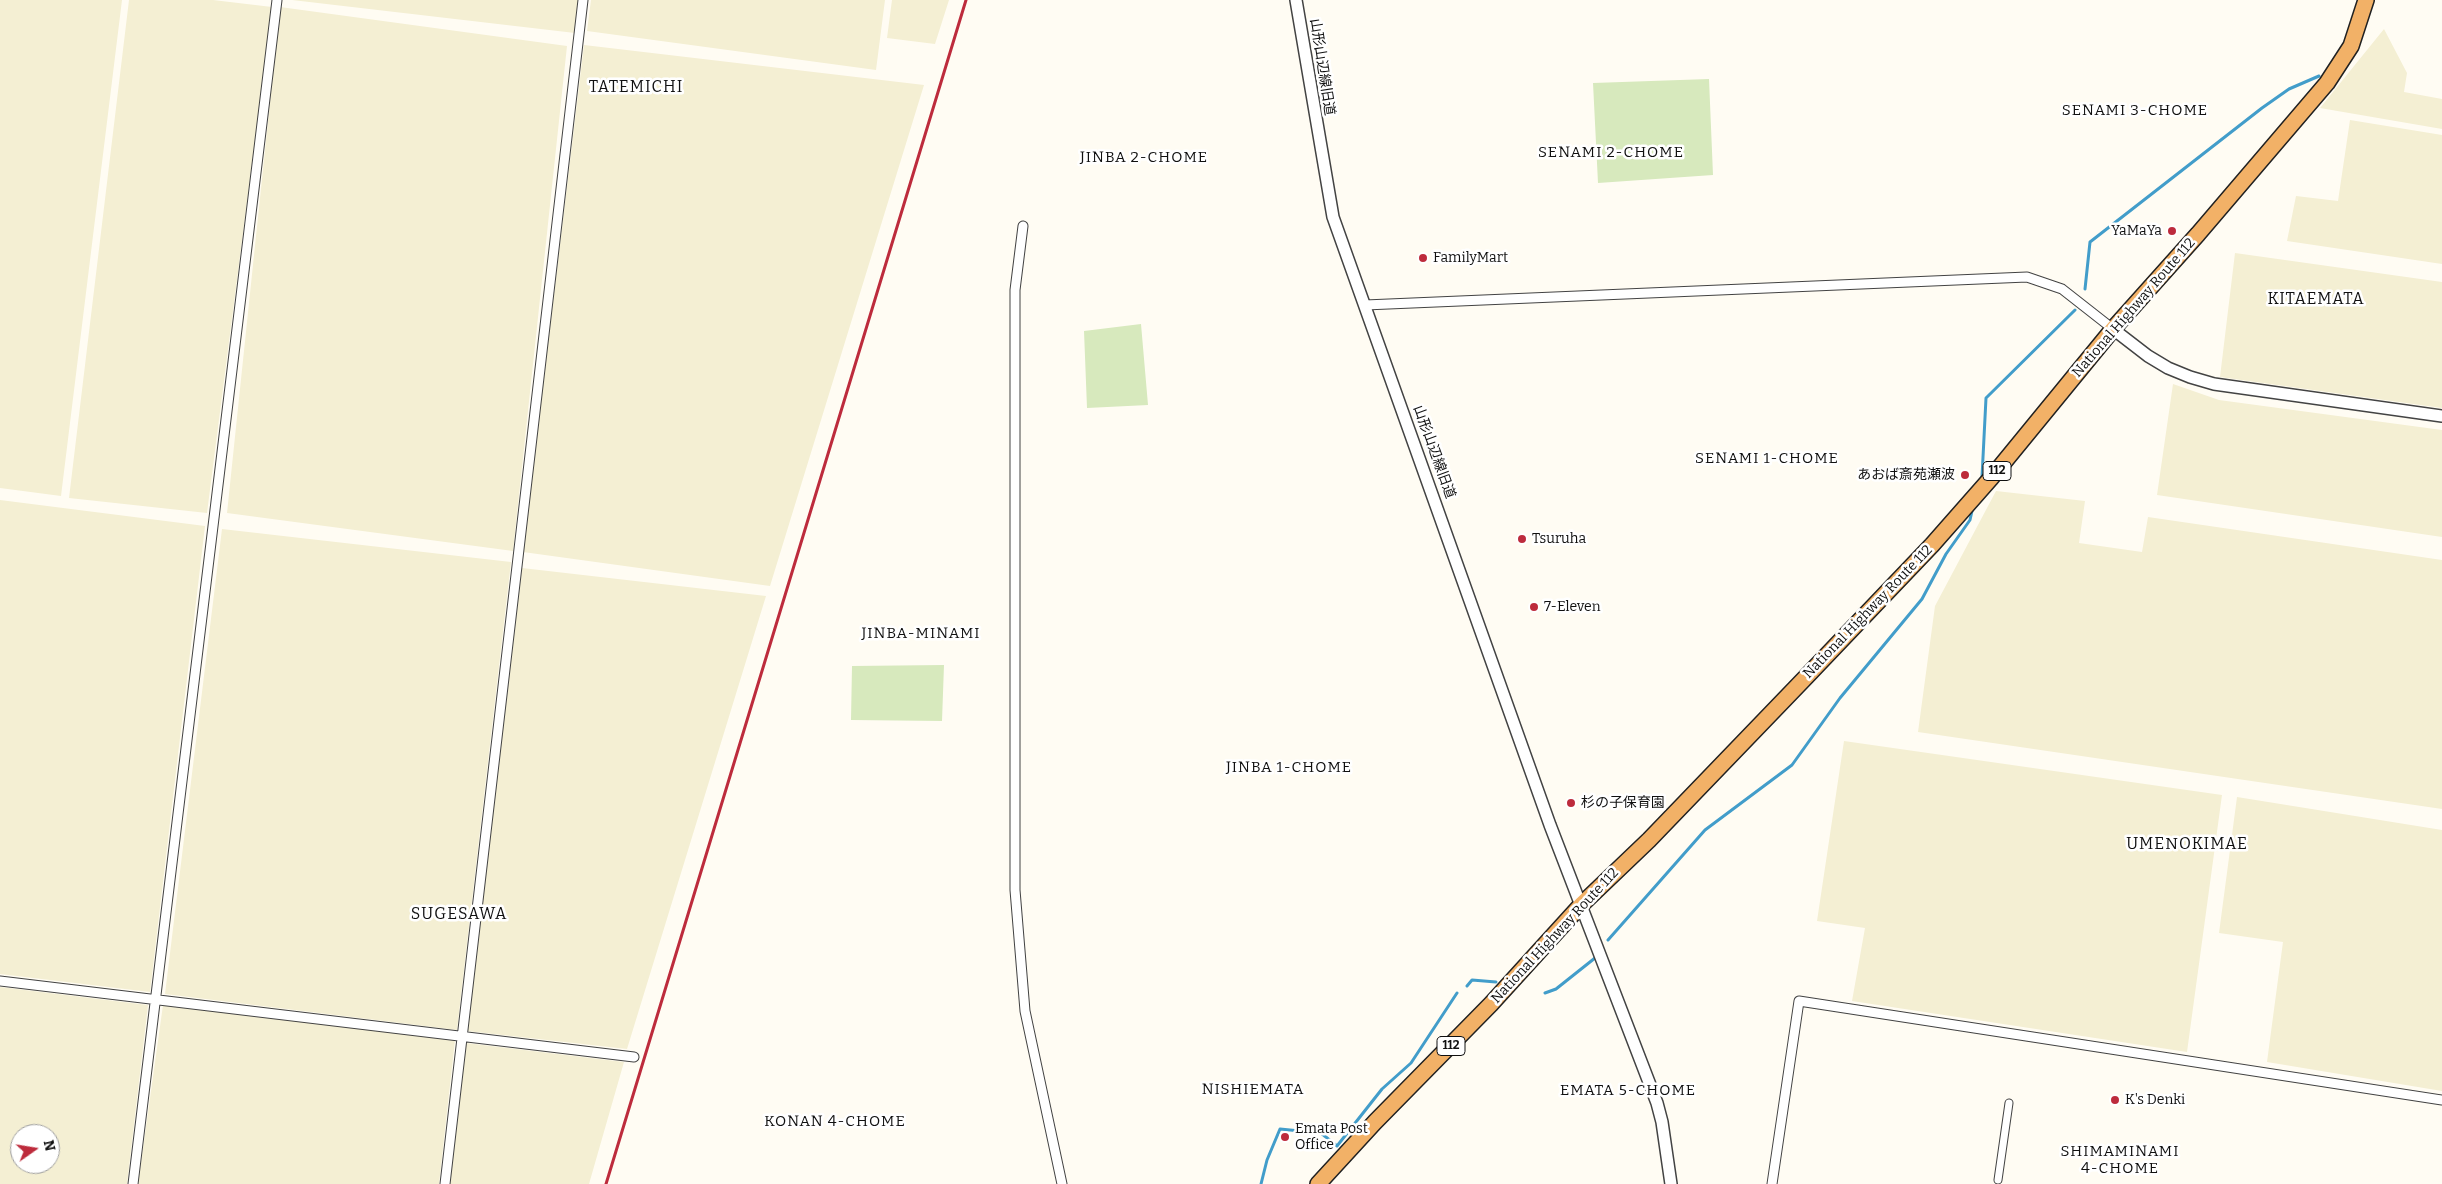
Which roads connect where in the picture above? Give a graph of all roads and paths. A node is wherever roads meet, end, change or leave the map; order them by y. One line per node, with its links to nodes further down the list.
1 (277, 0): 11 (street)
2 (583, 0): 12 (street)
3 (1296, 0): 6 (street, 山形山辺線旧道)
4 (2366, 0): 7 (highway, National Highway Route 112 / 112)
5 (1022, 226): 19 (street)
6 (1365, 305): 7 (street); 9 (street, 山形山辺線旧道)
7 (2113, 329): 8 (street); 9 (highway, National Highway Route 112 / 112)
8 (2442, 416)
9 (1581, 905): 20 (highway, National Highway Route 112 / 112); 21 (street, 山形山辺線旧道)
10 (0, 981): 11 (street)
11 (156, 999): 12 (street); 17 (street)
12 (461, 1036): 13 (street); 18 (street)
13 (634, 1057)
14 (2442, 1100): 22 (street)
15 (2010, 1103): 16 (street)
16 (1998, 1180)
17 (133, 1184)
18 (444, 1184)
19 (1062, 1184)
20 (1318, 1184)
21 (1671, 1184)
22 (1772, 1184)

